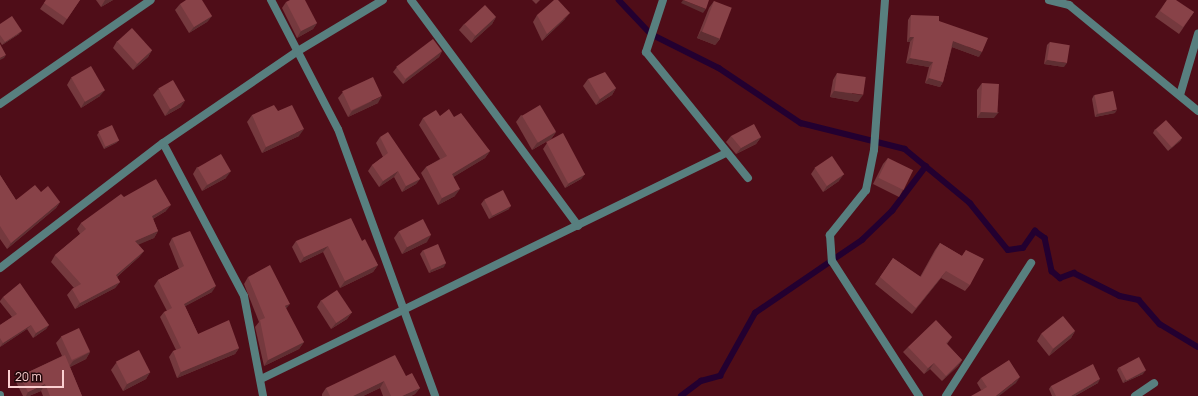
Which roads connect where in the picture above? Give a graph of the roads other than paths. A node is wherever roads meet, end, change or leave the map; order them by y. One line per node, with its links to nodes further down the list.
1 (151, 0): 11 (street)
2 (271, 0): 9 (street)
3 (384, 0): 9 (street)
4 (411, 0): 16 (street)
5 (663, 0): 14 (street)
6 (885, 0): 24 (street)
7 (1049, 0): 10 (street)
8 (1198, 34): 10 (street)
9 (298, 51): 13 (street); 19 (street)
10 (1180, 95): 12 (street)
11 (0, 104)
12 (1198, 111)
13 (163, 143): 18 (street); 20 (street)
14 (726, 153): 15 (street); 16 (street)
15 (748, 178)
16 (578, 226): 19 (street)
17 (1031, 263): 25 (street)
18 (0, 268)
19 (404, 310): 20 (street); 23 (street)
20 (261, 379): 22 (street)
21 (1154, 383): 26 (street)
22 (263, 396)
23 (435, 396)
24 (919, 396)
25 (946, 396)
26 (1135, 396)

